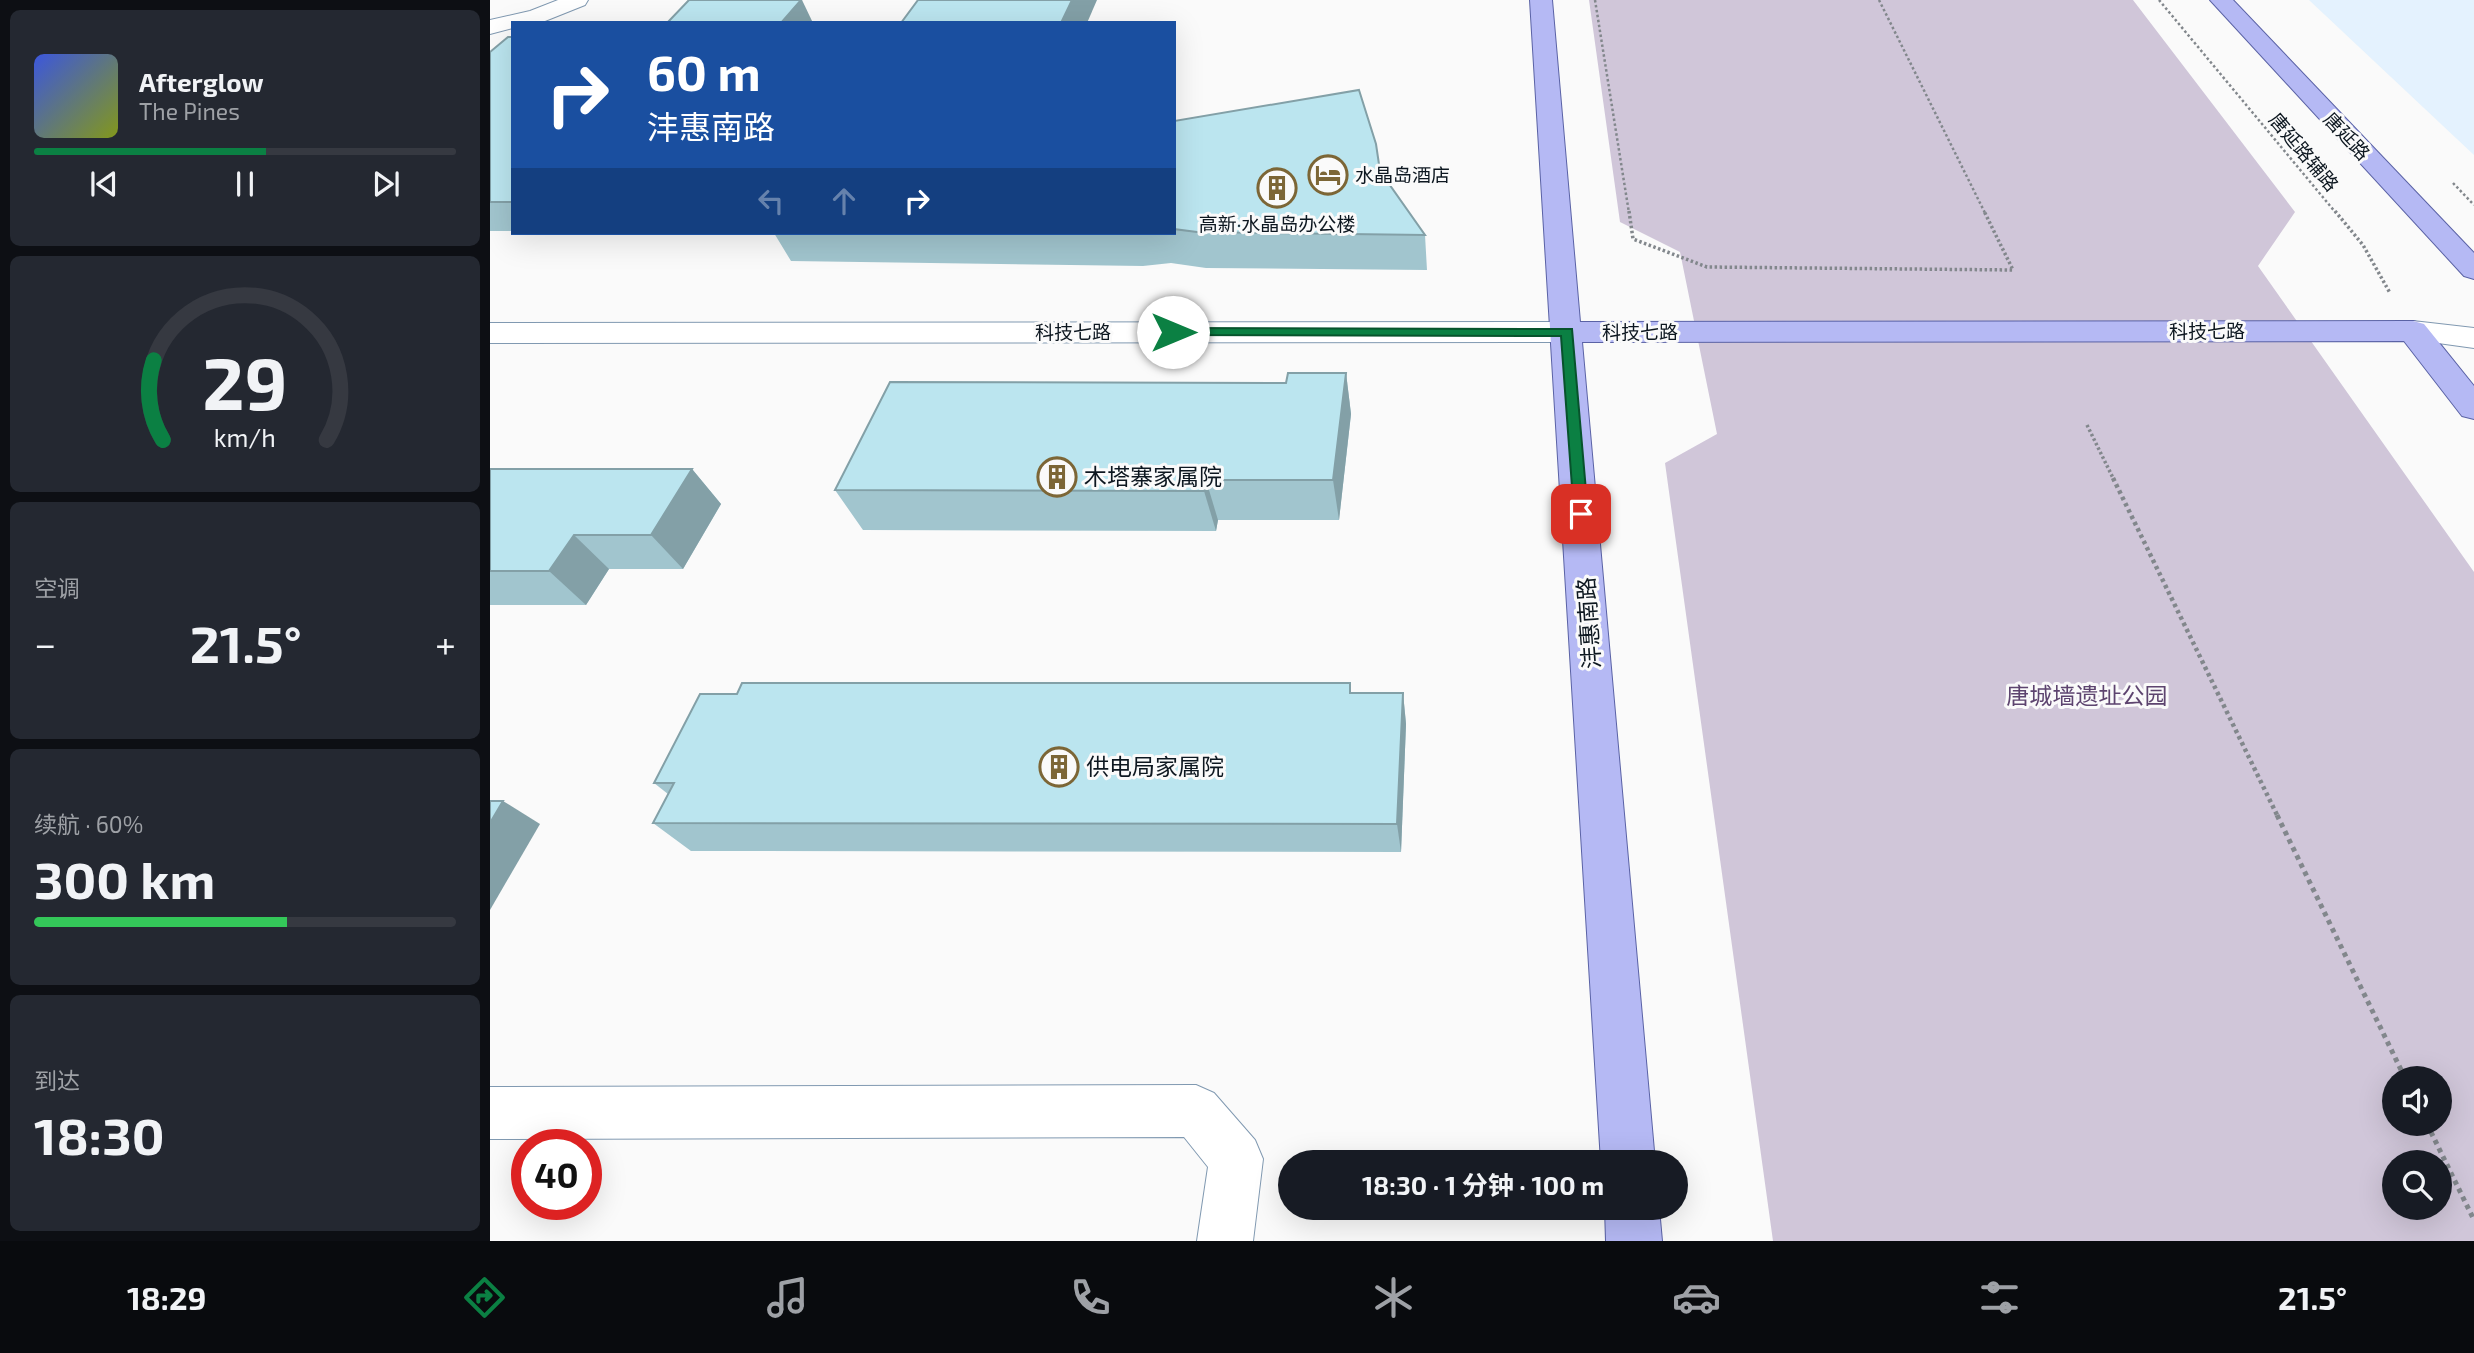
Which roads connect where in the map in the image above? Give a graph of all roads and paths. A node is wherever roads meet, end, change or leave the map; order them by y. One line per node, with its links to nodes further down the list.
1 (577, 0): 7 (street)
2 (1541, 0): 13 (main road, 沣惠南路)
3 (1594, 0): 4 (path)
4 (1879, 0)
5 (2159, 0): 12 (path, 唐延路辅路)
6 (2221, 0): 10 (main road, 唐延路)
7 (516, 21)
8 (511, 22): 9 (street)
9 (490, 27)
10 (2474, 270)
11 (2474, 326): 12 (street)
12 (2413, 331): 13 (main road, 科技七路); 15 (street); 16 (main road)
13 (1567, 332): 14 (street, 科技七路); 21 (main road, 沣惠南路)
14 (490, 333)
15 (2474, 338)
16 (2474, 408)
17 (2087, 425): 18 (path)
18 (2399, 1066)
19 (490, 1113): 24 (street)
20 (2433, 1136): 23 (path)
21 (1627, 1150)
22 (1633, 1220): 25 (main road)
23 (2474, 1220)
24 (1225, 1241)
25 (1634, 1241)

